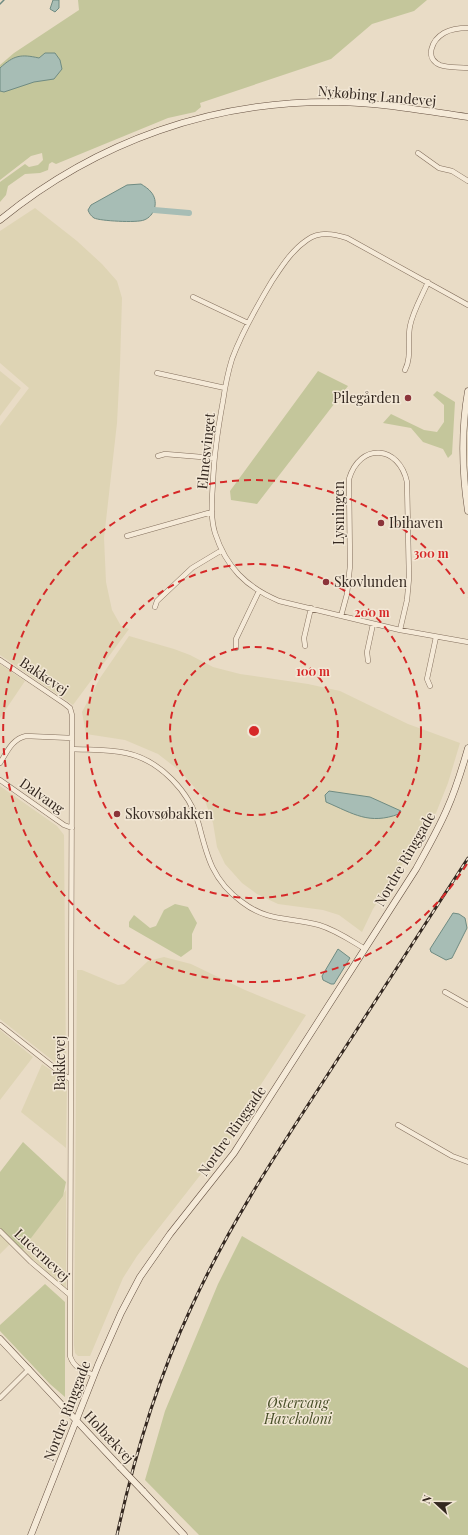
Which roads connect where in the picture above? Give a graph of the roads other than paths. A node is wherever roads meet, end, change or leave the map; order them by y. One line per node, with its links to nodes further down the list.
1 (468, 28): 2 (street)
2 (468, 68)
3 (468, 117): 6 (street, Nykøbing Landevej)
4 (418, 153): 5 (street)
5 (468, 181)
6 (0, 220)
7 (428, 282): 9 (street, Elmesvinget); 10 (street, Elmesvinget); 11 (street)
8 (193, 297): 10 (street)
9 (468, 305)
10 (248, 323): 13 (street, Elmesvinget)
11 (405, 370)
12 (157, 373): 13 (street)
13 (225, 388): 16 (street, Elmesvinget)
14 (468, 391): 17 (street)
15 (158, 456): 16 (street)
16 (214, 458): 18 (street, Elmesvinget)
17 (468, 511)
18 (212, 512): 19 (street); 20 (street, Elmesvinget)
19 (127, 536)
20 (222, 550): 21 (street, Elmesvinget); 22 (street)
21 (259, 591): 23 (street, Elmesvinget); 30 (street)
22 (154, 607)
23 (311, 608): 24 (street, Elmesvinget); 29 (street)
24 (341, 616): 25 (street, Elmesvinget); 26 (street, Lysningen)
25 (373, 624): 26 (street, Elmesvinget); 32 (street)
26 (400, 630): 27 (street, Elmesvinget)
27 (436, 637): 28 (street, Elmesvinget); 33 (street)
28 (468, 642)
29 (305, 646)
30 (236, 648)
31 (0, 660): 34 (street, Bakkevej)
32 (368, 661)
33 (430, 686)
34 (72, 738): 36 (street, Bakkevej); 37 (street)
35 (468, 748): 40 (street, Nordre Ringgade)
36 (72, 749): 39 (street, Bakkevej); 40 (street)
37 (0, 763)
38 (0, 780): 39 (street, Dalvang)
39 (72, 828): 44 (street, Bakkevej)
40 (365, 949): 51 (street, Nordre Ringgade)
41 (445, 992): 42 (street)
42 (468, 1005)
43 (0, 1025): 44 (street)
44 (70, 1079): 48 (street, Bakkevej)
45 (398, 1125): 46 (street)
46 (468, 1162)
47 (0, 1231): 48 (street, Lucernevej)
48 (70, 1295): 51 (street, Bakkevej)
49 (0, 1339): 50 (street, Holbækvej)
50 (28, 1369): 52 (street); 53 (street, Holbækvej)
51 (94, 1375): 53 (street, Nordre Ringgade)
52 (0, 1398)
53 (76, 1421): 54 (street, Holbækvej, bridge); 55 (street, Nordre Ringgade)
54 (180, 1534)
55 (31, 1535)

